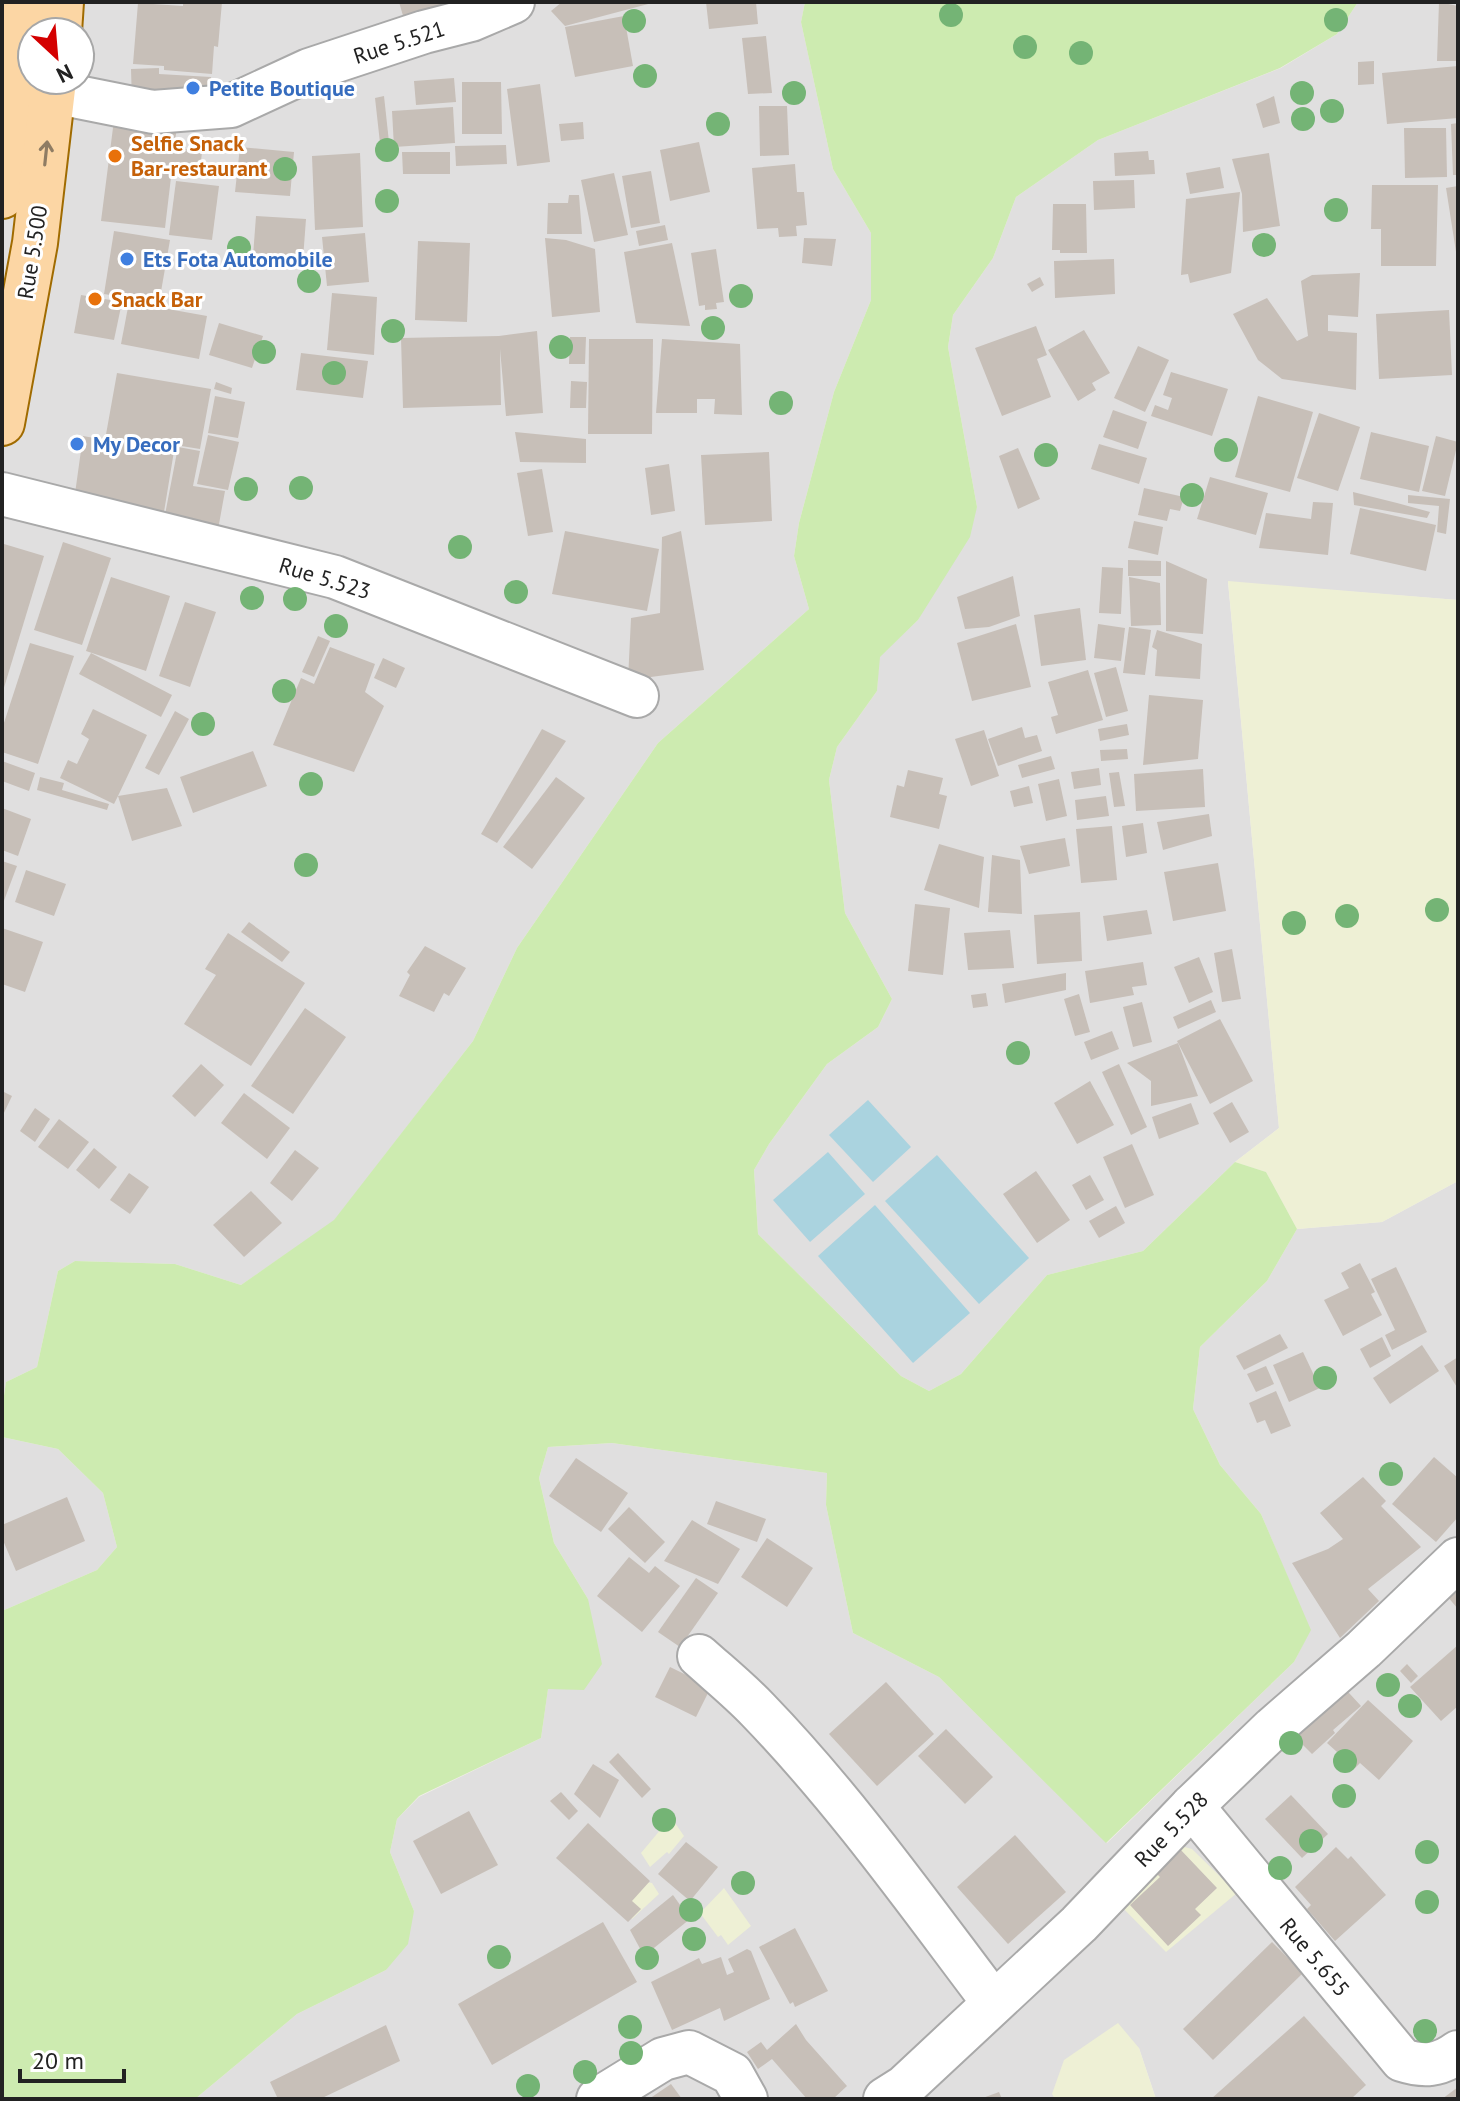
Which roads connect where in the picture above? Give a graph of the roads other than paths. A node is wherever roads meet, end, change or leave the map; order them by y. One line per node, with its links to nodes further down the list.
1 (21, 2): 5 (main road, Rue 5.500)
2 (513, 2): 4 (street, Rue 5.521)
3 (52, 96): 6 (main road, Rue 5.500, one-way to 3)
4 (91, 96)
5 (2, 196)
6 (2, 423)
7 (2, 494): 8 (street, Rue 5.523)
8 (637, 696)
9 (1458, 1559): 11 (street, Rue 5.528)
10 (699, 1656): 12 (street)
11 (1192, 1806): 12 (street, Rue 5.528); 13 (street, Rue 5.655)
12 (993, 2002): 16 (street, Rue 5.528)
13 (1458, 2052)
14 (598, 2099): 15 (street)
15 (746, 2099)
16 (885, 2099)

